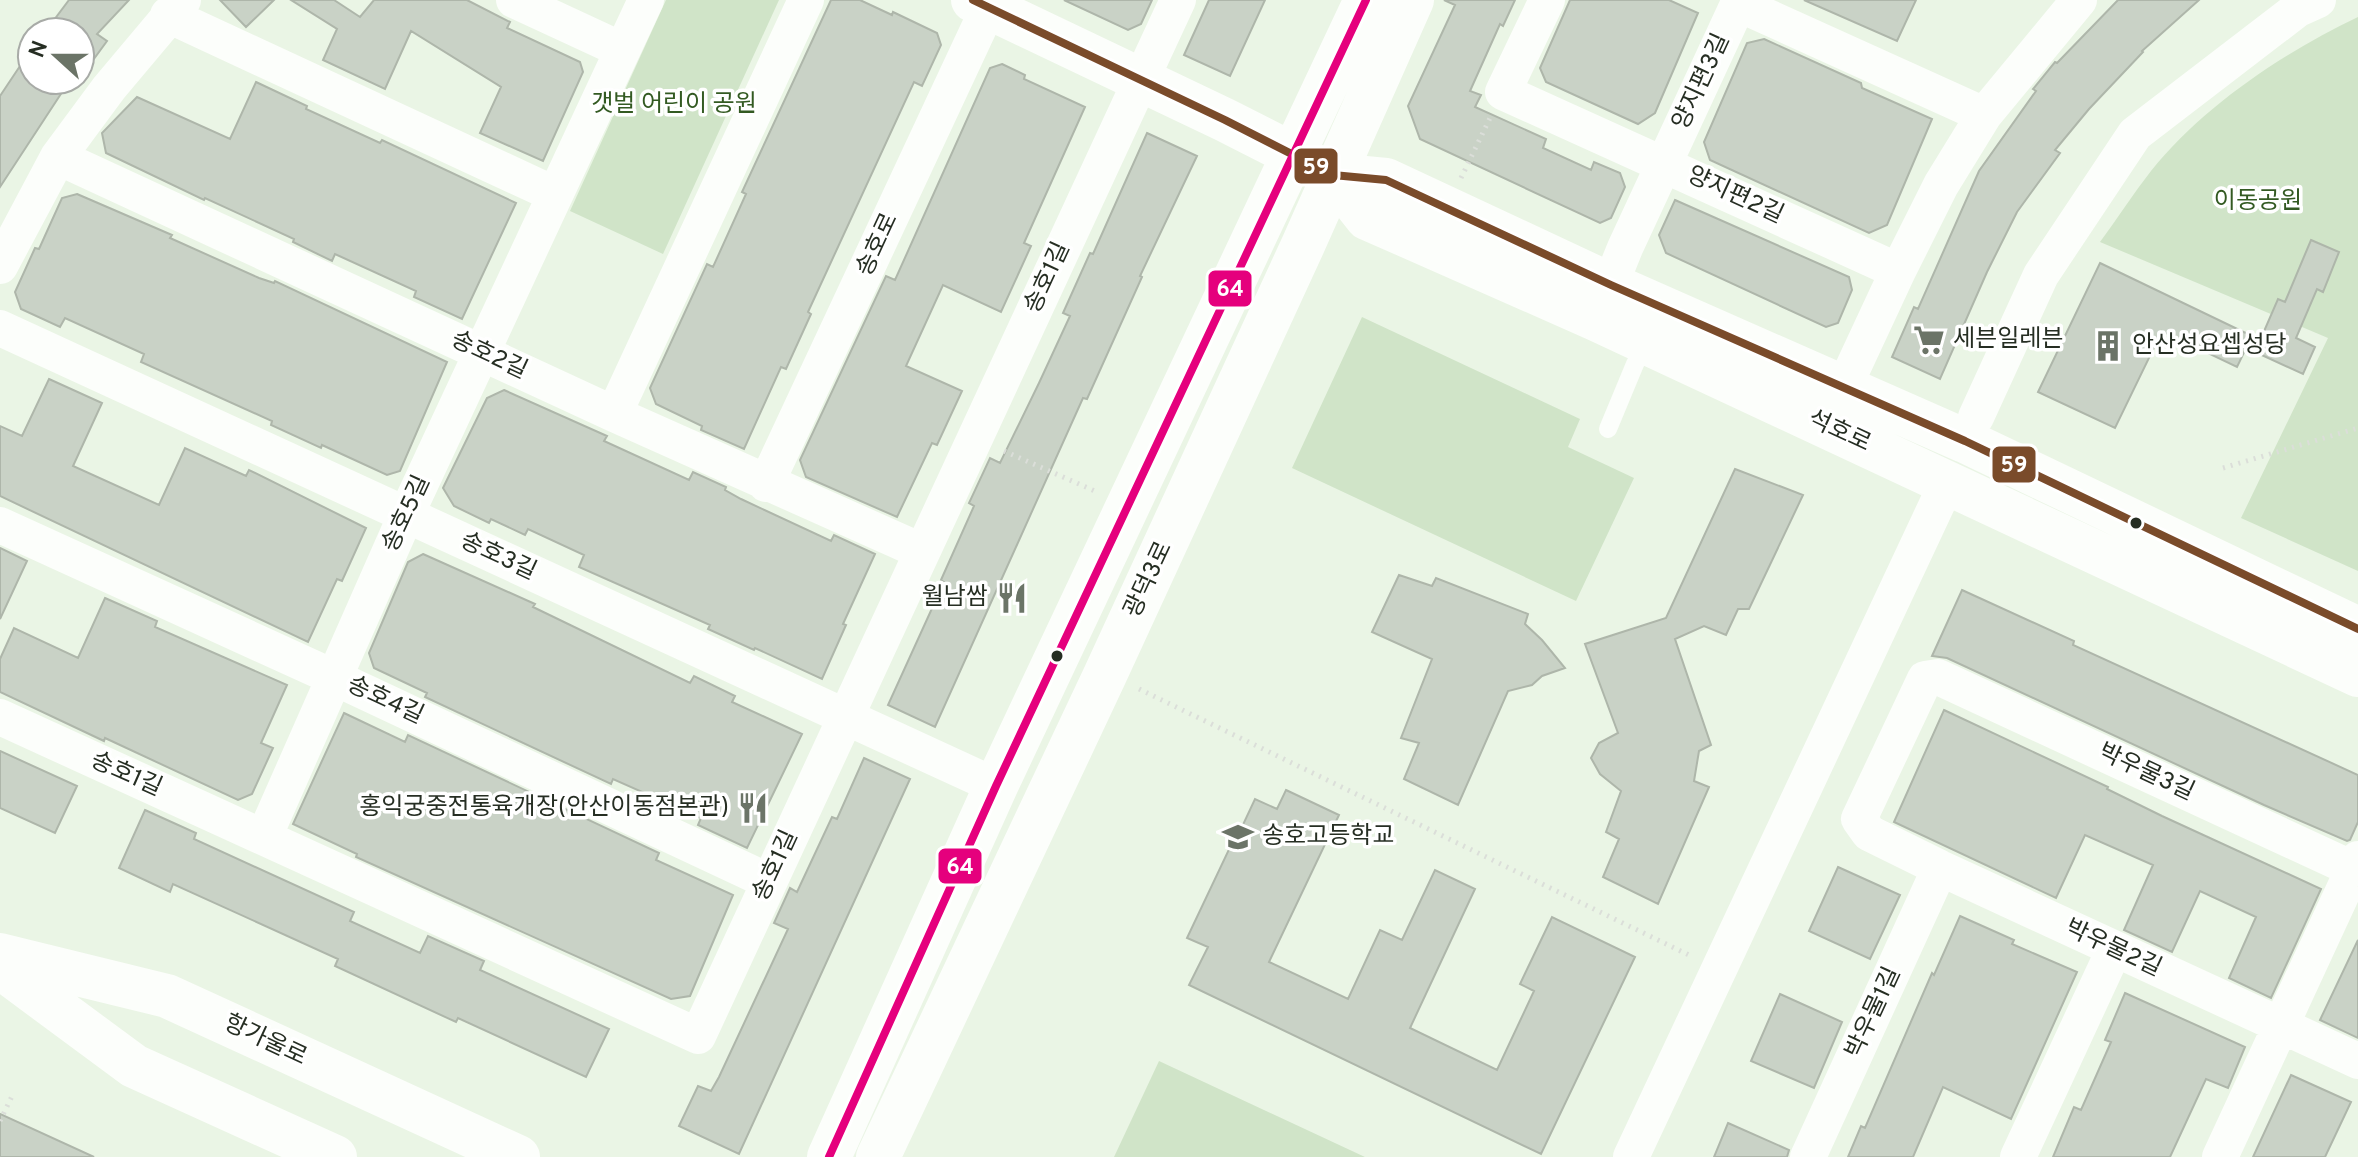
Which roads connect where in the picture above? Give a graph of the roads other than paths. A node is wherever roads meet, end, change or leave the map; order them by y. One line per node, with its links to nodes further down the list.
1 (514, 0): 13 (street)
2 (646, 0): 13 (street, 송호5길)
3 (806, 0): 28 (street)
4 (1178, 0): 14 (street, 송호1길)
5 (1366, 0): 16 (main road)
6 (1412, 0): 19 (main road, 광덕3로)
7 (1547, 0): 18 (street, 양지편2길)
8 (2079, 0): 15 (street)
9 (2318, 0): 29 (street)
10 (984, 2): 14 (main road, 송호로); 31 (street, 송호로)
11 (1740, 2): 15 (street); 18 (street, 양지편3길)
12 (175, 8): 17 (street); 20 (street)
13 (622, 50): 20 (street, 송호5길)
14 (1140, 80): 16 (main road, 송호로); 35 (street, 송호1길)
15 (1984, 115): 22 (street)
16 (1292, 155): 19 (main road, 석호로); 42 (main road)
17 (58, 157): 21 (street); 26 (street, 송호2길)
18 (1664, 163): 22 (street, 양지편2길); 23 (street, 양지편3길)
19 (1333, 175): 23 (main road, 석호로); 23 (main road, 석호로); 55 (main road, 광덕3로)
20 (554, 194): 26 (street, 송호5길)
21 (0, 266)
22 (1898, 271): 27 (street)
23 (1603, 302): 24 (main road, 석호로)
24 (1656, 326): 27 (main road, 석호로); 30 (lane); 37 (main road, 석호로)
25 (0, 328): 33 (street, 송호3길)
26 (482, 352): 28 (street, 송호2길); 33 (street, 송호5길)
27 (1844, 387): 36 (main road, 석호로)
28 (614, 414): 31 (street, 송호2길)
29 (1976, 417)
30 (1608, 429)
31 (766, 484): 35 (street, 송호2길)
32 (1939, 500): 56 (street)
33 (406, 515): 38 (street, 송호5길); 41 (street, 송호3길)
34 (0, 525): 38 (street, 송호4길)
35 (921, 551): 41 (street, 송호1길)
36 (2358, 629)
37 (2358, 675)
38 (333, 677): 43 (street, 송호5길); 46 (street, 송호4길)
39 (1938, 677): 44 (street, 박우물3길); 45 (street, 박우물2길)
40 (0, 717): 43 (street, 송호1길)
41 (845, 718): 42 (street, 송호3길); 46 (street, 송호1길)
42 (996, 786): 54 (main road)
43 (264, 837): 46 (street, 송호1길)
44 (2356, 864): 50 (street, 박우물3길)
45 (1940, 868): 47 (street, 박우물2길); 57 (street, 박우물1길)
46 (768, 881)
47 (2114, 950): 50 (street, 박우물2길); 58 (street)
48 (0, 955): 53 (main road, 항가울로)
49 (0, 967): 52 (main road)
50 (2281, 1026): 51 (street, 박우물2길); 59 (street, 박우물3길)
51 (2358, 1061)
52 (335, 1157)
53 (518, 1157)
54 (829, 1157)
55 (878, 1157)
56 (1631, 1157)
57 (1808, 1157)
58 (2018, 1157)
59 (2220, 1157)

